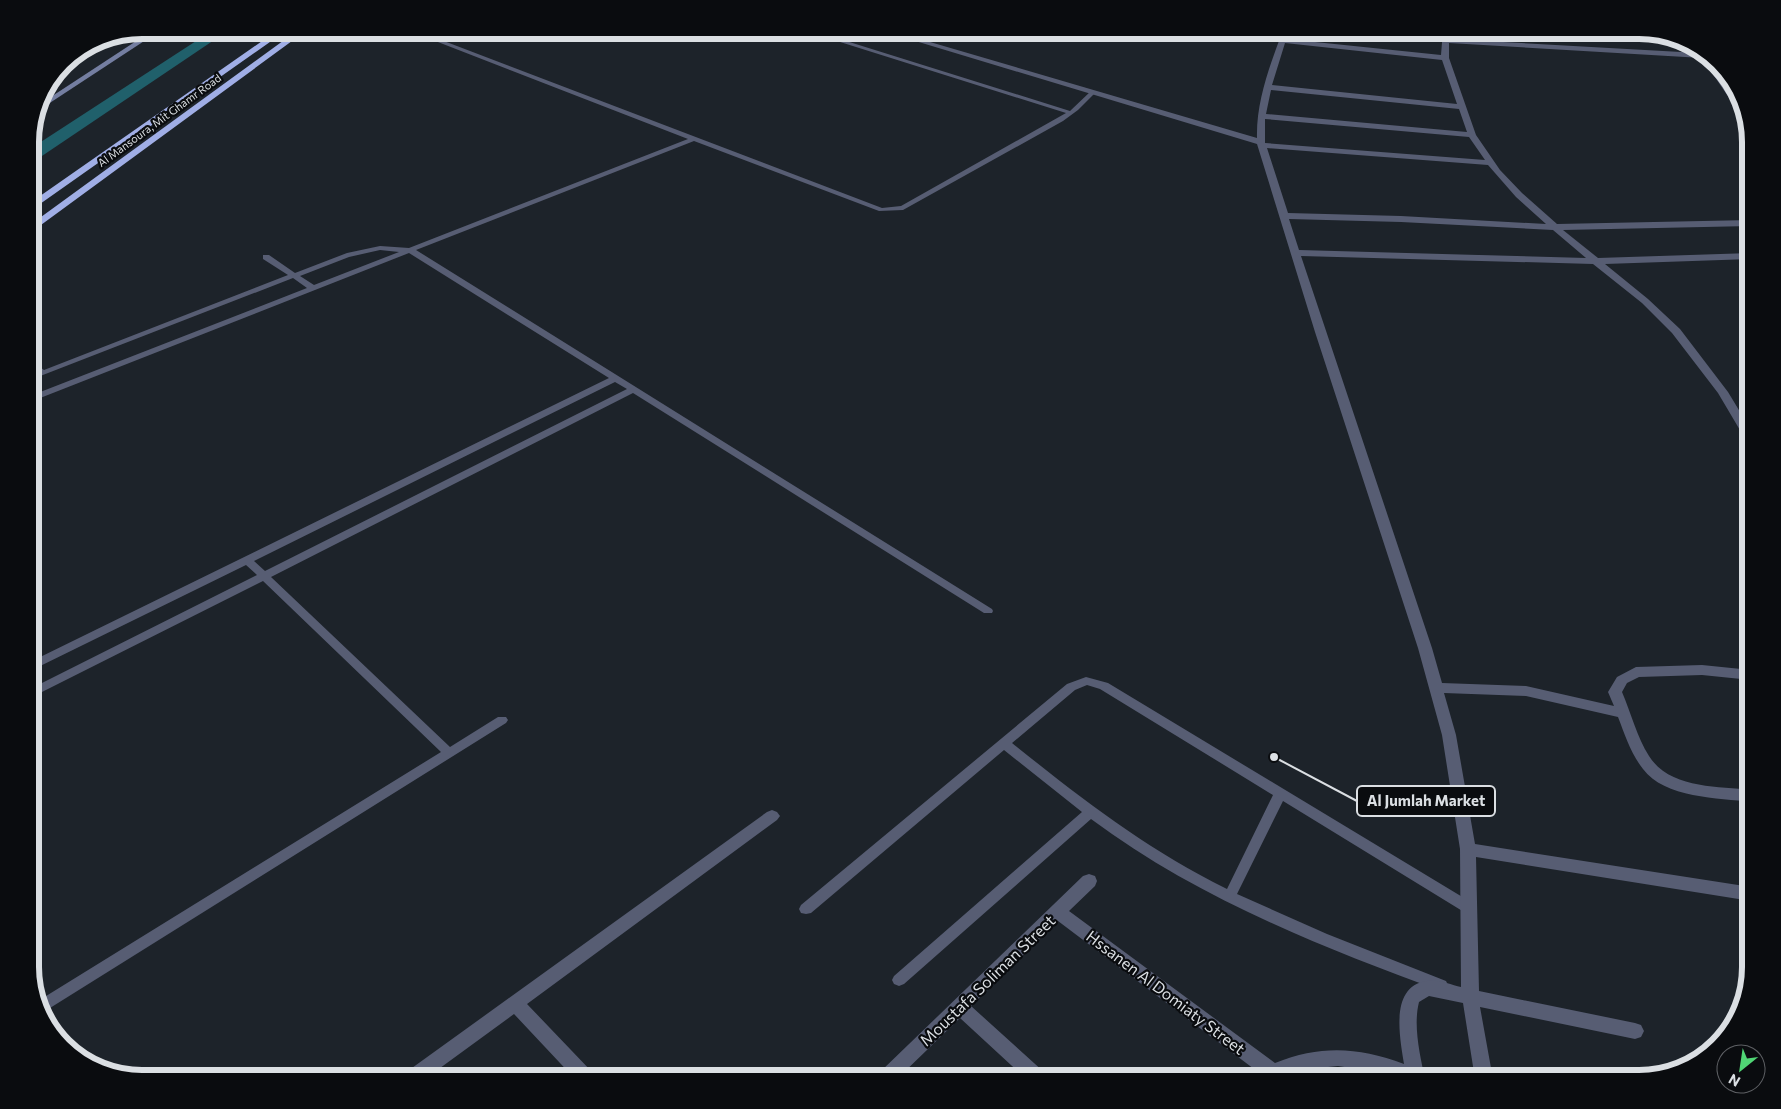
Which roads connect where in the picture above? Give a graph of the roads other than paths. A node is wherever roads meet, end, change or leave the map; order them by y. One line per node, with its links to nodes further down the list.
1 (144, 39): 16 (main road)
2 (270, 39): 24 (highway, Al Mansoura, Mit Ghamr Road)
3 (291, 39): 26 (highway, Al Mansoura, Mit Ghamr Road)
4 (433, 39): 21 (lane)
5 (834, 39): 18 (lane)
6 (913, 39): 14 (street)
7 (1284, 39): 13 (street)
8 (1307, 39): 11 (street)
9 (1447, 41): 10 (street); 11 (street)
10 (1695, 55)
11 (1445, 58): 17 (street)
12 (1719, 77): 15 (street)
13 (1268, 87): 17 (street); 19 (street)
14 (1094, 92): 18 (lane); 22 (street)
15 (1730, 93)
16 (47, 102)
17 (1462, 107): 20 (street)
18 (1071, 113): 21 (lane)
19 (1261, 116): 20 (street); 22 (street)
20 (1472, 135): 23 (street)
21 (693, 139): 29 (lane)
22 (1262, 144): 23 (street); 25 (street)
23 (1490, 163): 28 (street)
24 (39, 202)
25 (1284, 216): 28 (street); 30 (street)
26 (39, 223)
27 (1742, 223): 28 (street)
28 (1554, 227): 33 (street)
29 (410, 250): 34 (lane); 35 (lane); 41 (lane)
30 (1296, 253): 33 (street); 50 (street)
31 (266, 256): 34 (lane)
32 (1742, 256): 33 (street)
33 (1596, 261): 44 (street)
34 (295, 275): 35 (lane); 36 (lane)
35 (313, 288): 40 (lane)
36 (76, 360): 38 (lane); 40 (lane)
37 (39, 370): 38 (lane)
38 (43, 373): 39 (lane)
39 (39, 375)
40 (92, 375): 43 (lane)
41 (616, 378): 42 (lane); 45 (lane)
42 (634, 389): 46 (lane); 47 (lane)
43 (39, 396)
44 (1742, 425)
45 (247, 560): 46 (lane); 48 (lane)
46 (264, 576): 51 (lane); 55 (lane)
47 (988, 611)
48 (39, 663)
49 (1742, 674): 52 (street)
50 (1436, 688): 52 (street); 60 (street)
51 (39, 689)
52 (1624, 713): 57 (street)
53 (502, 720): 55 (lane)
54 (1004, 743): 56 (lane); 58 (lane); 65 (lane)
55 (449, 753): 70 (lane)
56 (1280, 794): 63 (lane); 64 (lane)
57 (1742, 795)
58 (1091, 812): 63 (lane); 67 (lane)
59 (772, 816): 69 (street)
60 (1468, 849): 62 (street); 64 (street)
61 (1090, 881): 66 (street, Moustafa Soliman Street)
62 (1742, 893)
63 (1229, 897): 68 (lane)
64 (1469, 908): 68 (street)
65 (806, 909)
66 (1058, 912): 71 (street, Moustafa Soliman Street); 77 (street, Hssanen Al Domiaty Street)
67 (899, 980)
68 (1470, 996): 72 (street); 80 (street); 81 (street)
69 (515, 1003): 73 (street); 74 (street)
70 (45, 1004)
71 (960, 1007): 75 (street, Moustafa Soliman Street); 76 (street)
72 (1634, 1031)
73 (423, 1070)
74 (578, 1070)
75 (894, 1070)
76 (1029, 1070)
77 (1262, 1070)
78 (1280, 1070): 79 (street)
79 (1399, 1070)
80 (1414, 1070)
81 (1482, 1070)

